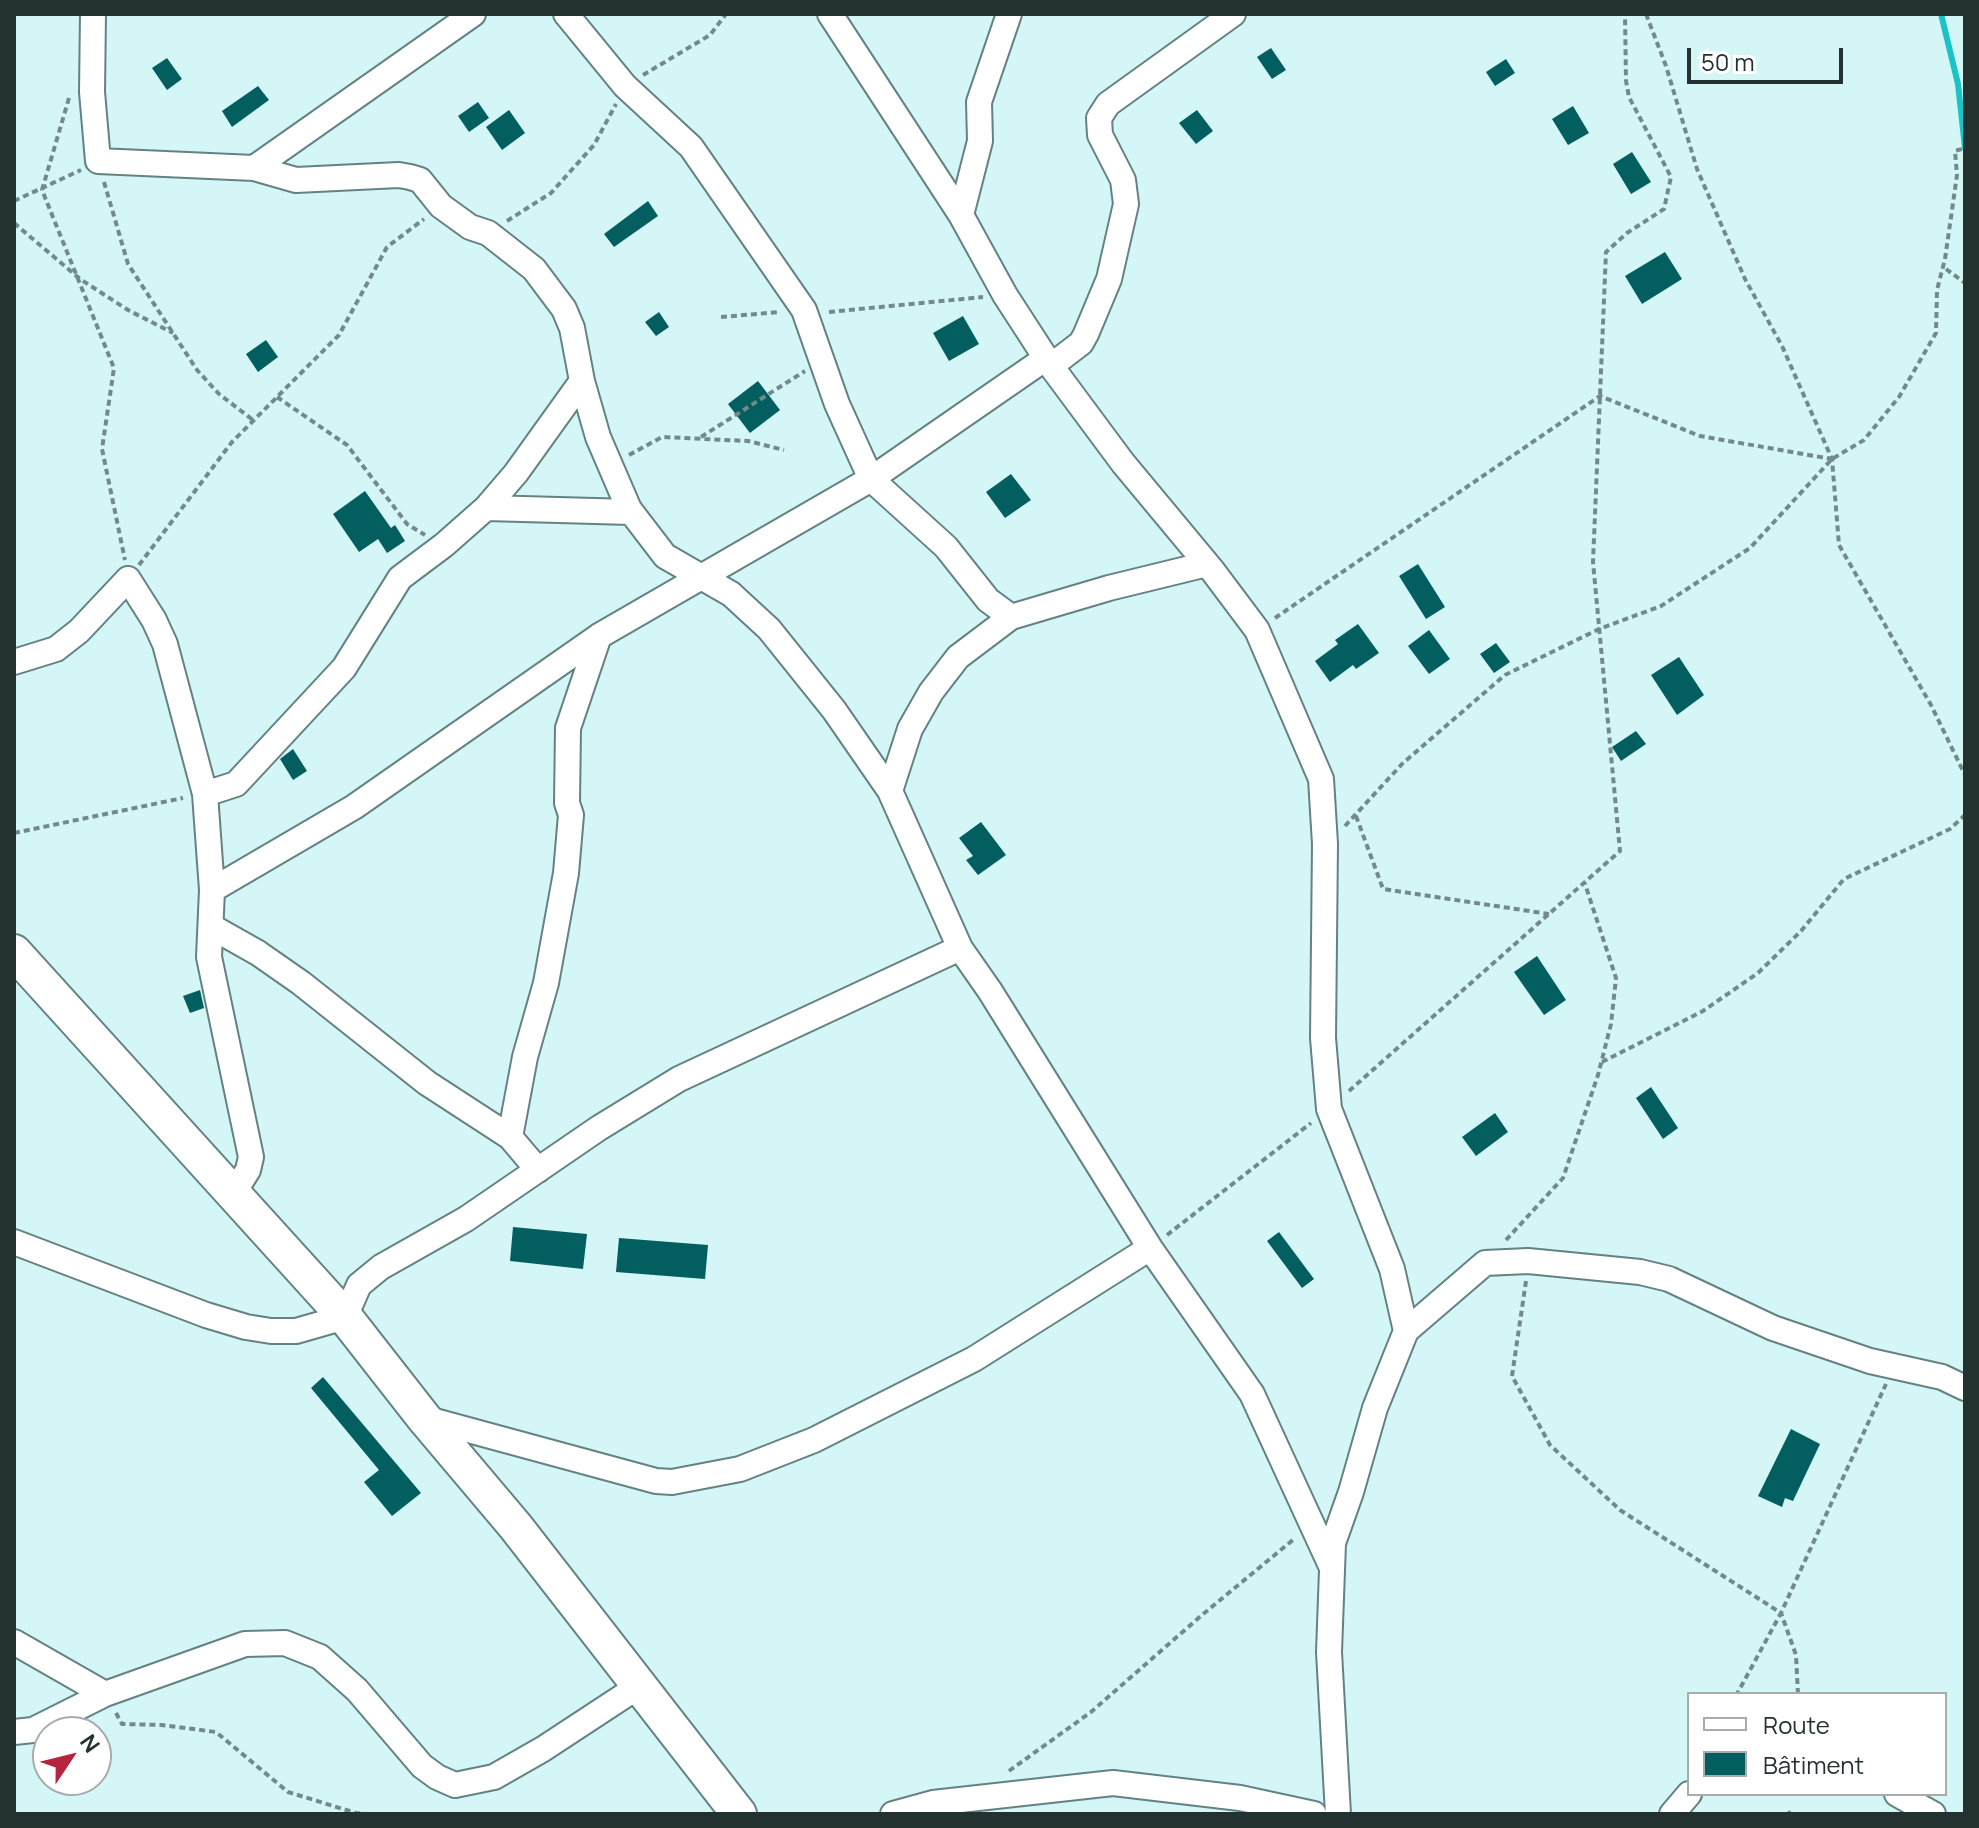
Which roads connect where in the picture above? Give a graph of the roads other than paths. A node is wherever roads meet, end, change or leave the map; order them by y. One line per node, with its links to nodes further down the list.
1 (93, 14): 7 (street)
2 (473, 14): 7 (street)
3 (566, 14): 11 (street)
4 (830, 14): 8 (street)
5 (1009, 14): 8 (street)
6 (1233, 14): 9 (street)
7 (254, 168): 10 (street)
8 (961, 215): 9 (street)
9 (1048, 362): 11 (street); 14 (street)
10 (582, 381): 12 (street); 13 (street)
11 (871, 479): 15 (street); 16 (street)
12 (486, 508): 13 (street); 20 (street)
13 (631, 512): 15 (street)
14 (1207, 564): 16 (street); 31 (street)
15 (702, 577): 17 (street); 19 (street)
16 (1011, 617): 19 (street)
17 (599, 636): 21 (street); 25 (street)
18 (14, 662): 20 (street)
19 (890, 791): 23 (street)
20 (205, 794): 21 (street)
21 (212, 890): 22 (street)
22 (212, 927): 25 (street); 27 (street)
23 (960, 948): 26 (street); 29 (street)
24 (14, 952): 27 (street)
25 (510, 1137): 26 (street)
26 (538, 1170): 30 (street)
27 (233, 1194): 30 (street)
28 (14, 1242): 30 (street)
29 (1150, 1248): 33 (street); 34 (street)
30 (345, 1317): 33 (street)
31 (1406, 1331): 32 (street); 34 (street)
32 (1965, 1388)
33 (424, 1418): 36 (street)
34 (1332, 1568): 44 (street)
35 (14, 1642): 37 (street)
36 (639, 1686): 37 (street); 41 (street)
37 (105, 1694): 38 (street)
38 (14, 1732)
39 (1687, 1796): 45 (street)
40 (1901, 1796): 46 (street)
41 (739, 1814)
42 (893, 1814): 43 (street)
43 (1314, 1814)
44 (1338, 1814)
45 (1672, 1814)
46 (1933, 1814)

